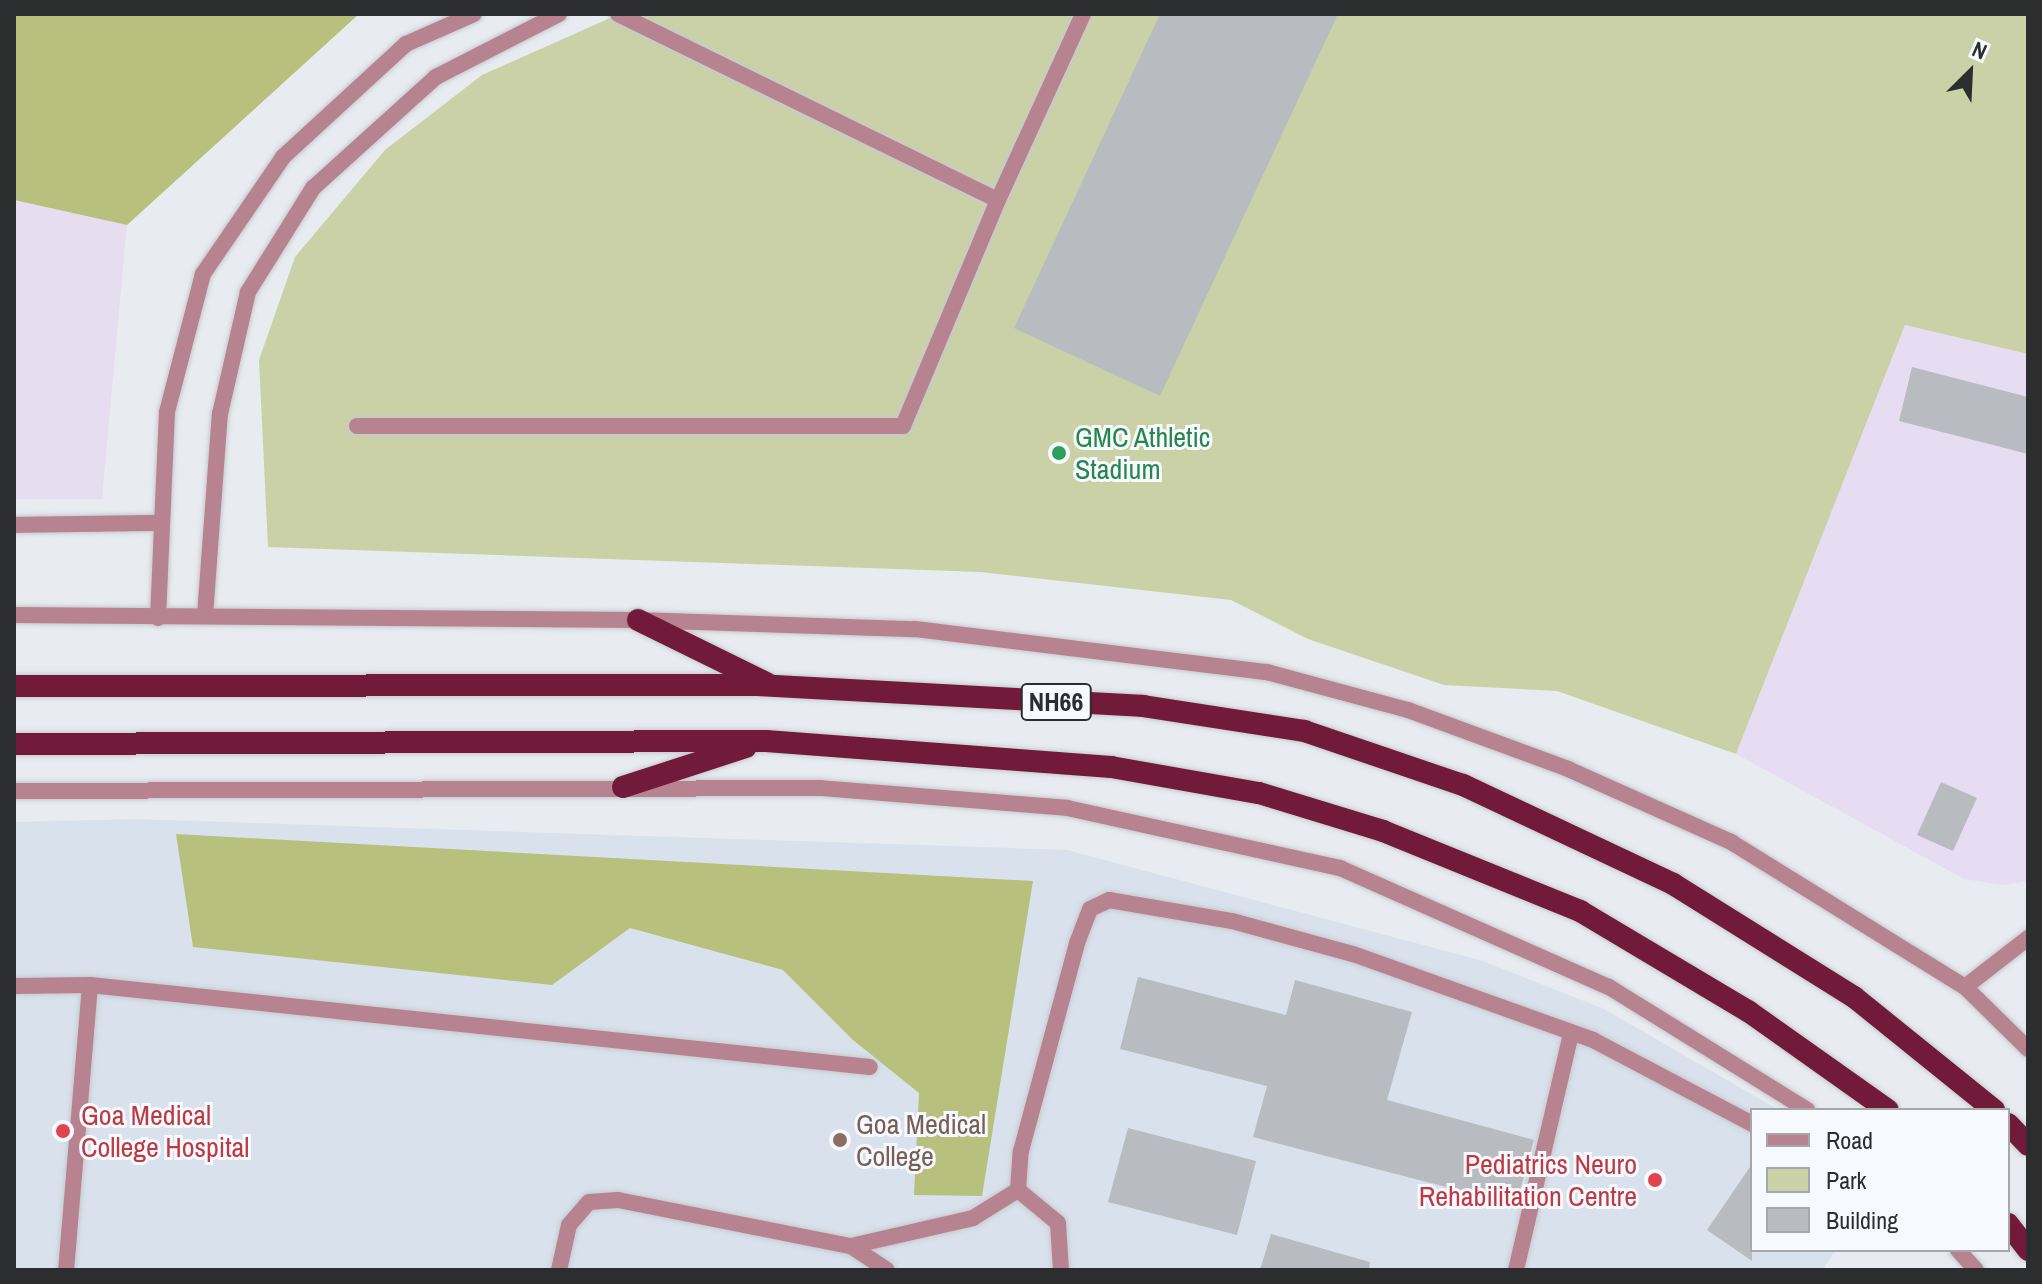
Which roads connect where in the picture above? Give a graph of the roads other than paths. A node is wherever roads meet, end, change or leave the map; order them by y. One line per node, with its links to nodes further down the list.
1 (474, 14): 7 (street)
2 (559, 14): 10 (street)
3 (618, 14): 5 (street)
4 (1083, 14): 5 (street)
5 (998, 200): 6 (street)
6 (357, 426)
7 (159, 523): 8 (street); 11 (street)
8 (14, 525)
9 (14, 615): 11 (street)
10 (205, 616): 11 (street); 12 (street)
11 (158, 618)
12 (638, 620): 14 (highway); 22 (street)
13 (14, 686): 14 (highway, NH66)
14 (773, 686): 28 (highway, NH66)
15 (766, 741): 16 (highway, NH66); 17 (highway); 27 (highway, NH66)
16 (14, 744)
17 (623, 787): 18 (street); 26 (street)
18 (14, 791)
19 (2028, 938): 22 (street)
20 (90, 985): 21 (street); 25 (street); 37 (street)
21 (14, 986)
22 (1965, 987): 24 (street)
23 (1571, 1033): 29 (street); 32 (street); 41 (street)
24 (2028, 1049)
25 (870, 1067)
26 (1804, 1108)
27 (1885, 1108)
28 (1992, 1108)
29 (1750, 1123)
30 (2010, 1126): 31 (highway)
31 (2028, 1145)
32 (1018, 1190): 34 (street); 40 (street)
33 (2010, 1227): 35 (highway)
34 (851, 1246): 38 (street); 39 (street)
35 (2028, 1250)
36 (1960, 1252): 42 (street)
37 (66, 1270)
38 (559, 1270)
39 (887, 1270)
40 (1061, 1270)
41 (1516, 1270)
42 (1976, 1270)

